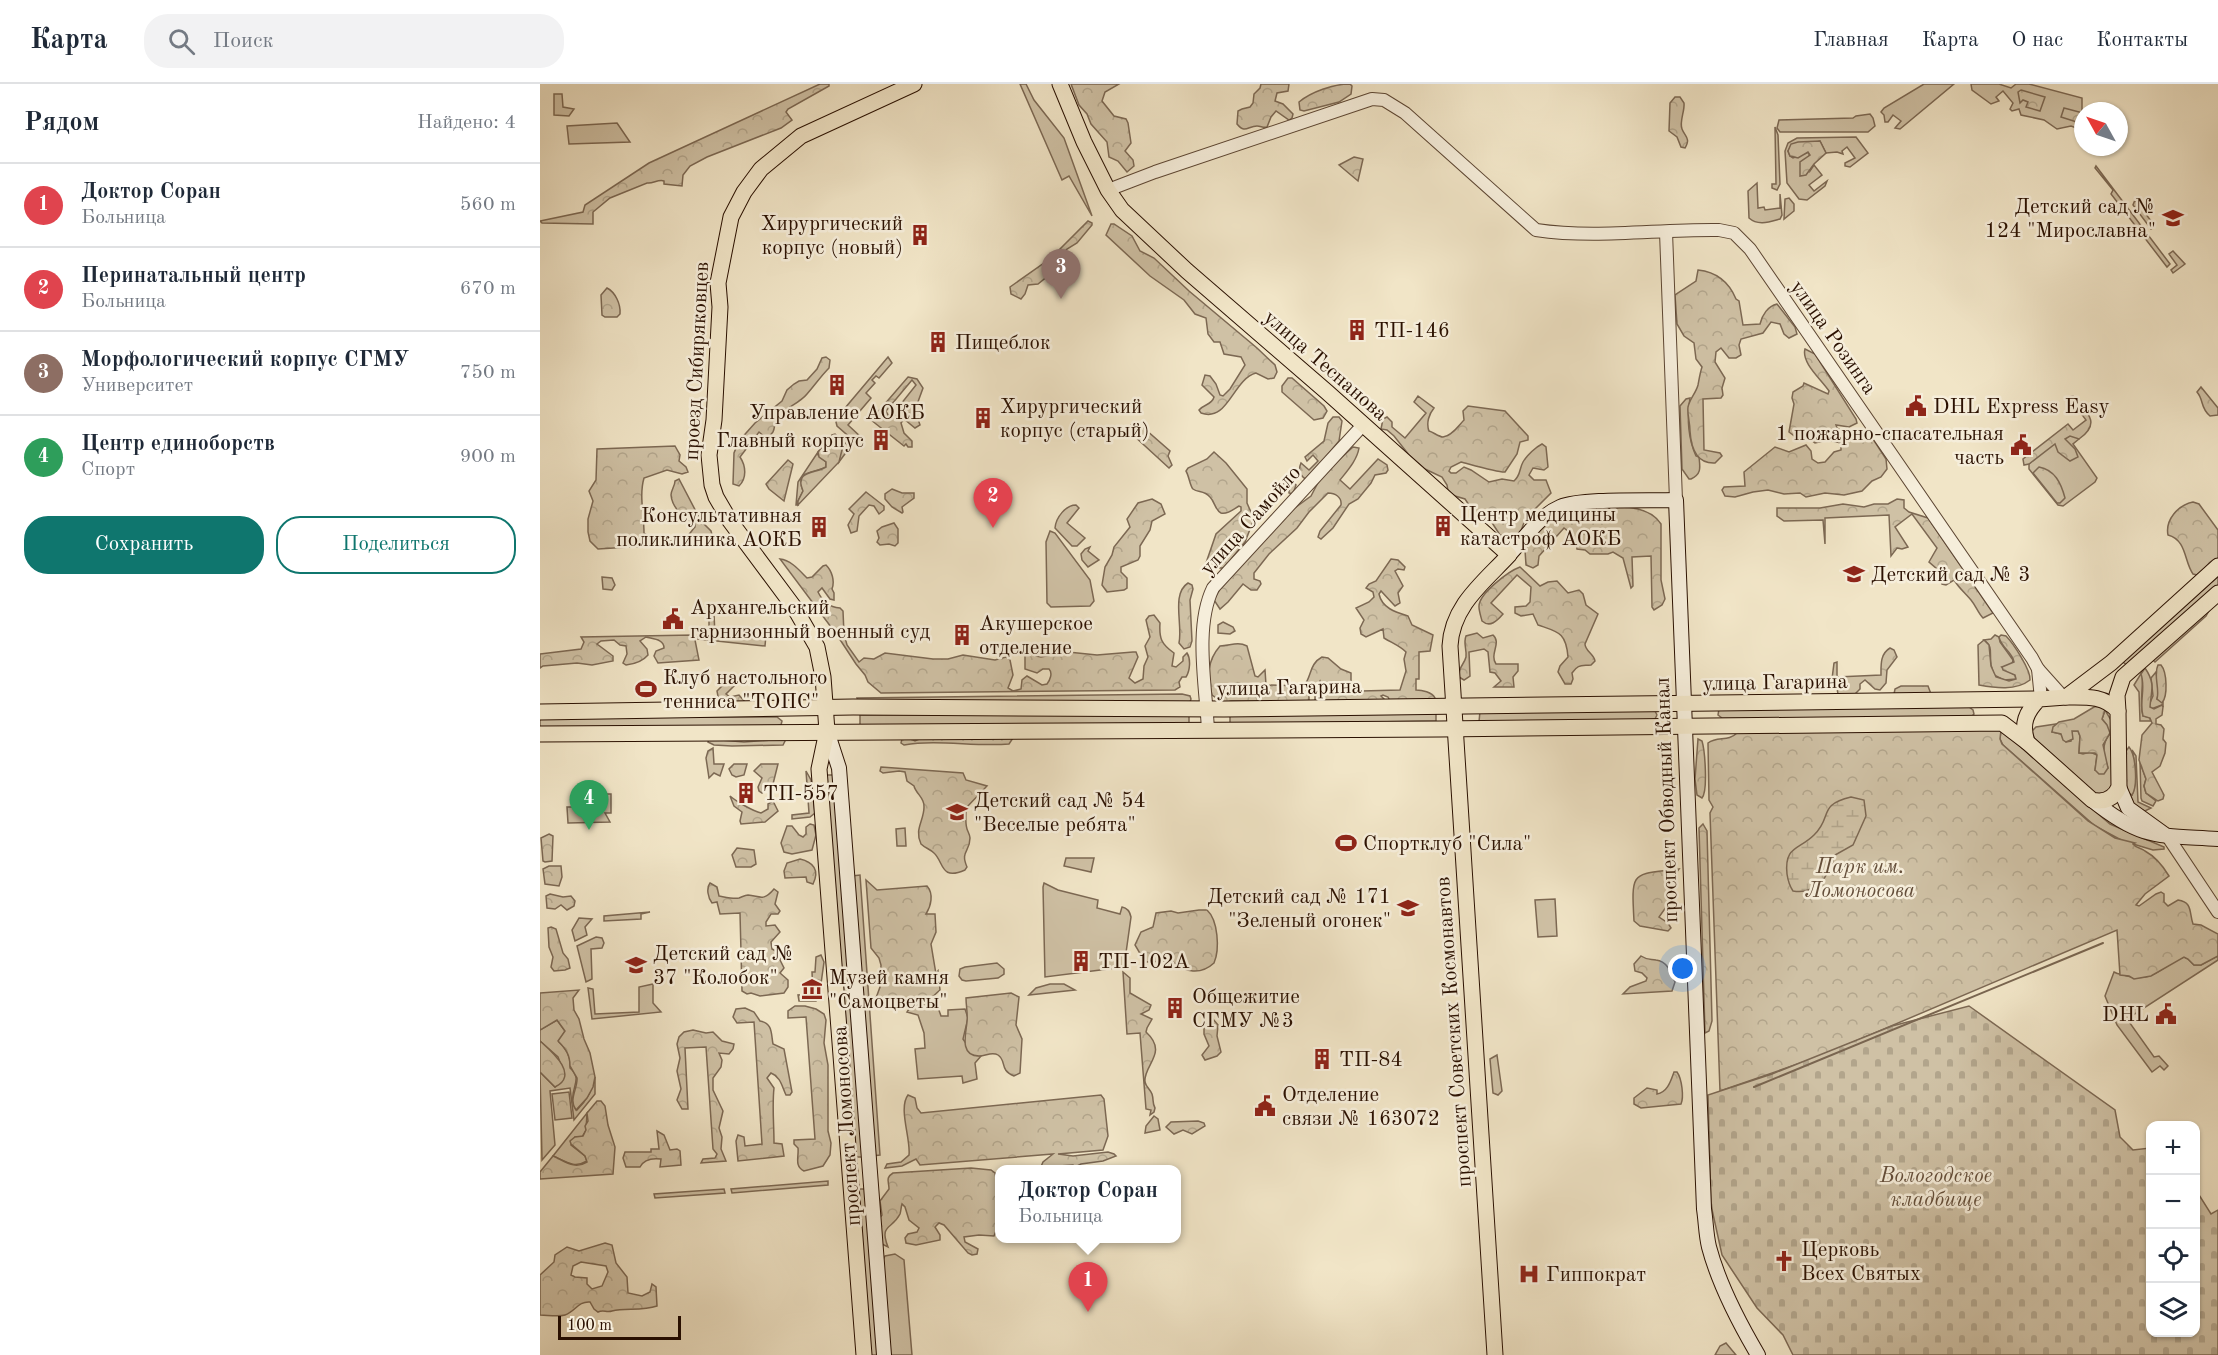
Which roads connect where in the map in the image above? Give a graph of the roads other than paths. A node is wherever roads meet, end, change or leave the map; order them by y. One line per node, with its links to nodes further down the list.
1 (914, 84): 15 (main road, проезд Сибиряковцев)
2 (1060, 84): 3 (main road)
3 (1108, 190): 4 (street); 5 (main road, улица Теснанова)
4 (1666, 232): 6 (street, проспект Обводный Канал); 10 (street, улица Розинга)
5 (1363, 425): 7 (main road, улица Теснанова); 16 (street, улица Самойло)
6 (1676, 500): 7 (main road); 13 (main road, проспект Обводный Канал)
7 (1509, 555): 14 (main road, проспект Советских Космонавтов)
8 (2218, 566): 11 (main road)
9 (2218, 593): 17 (main road)
10 (2038, 669): 11 (street, улица Розинга); 12 (street)
11 (2065, 698): 12 (main road, улица Гагарина); 17 (main road, улица Гагарина)
12 (2040, 699): 13 (main road, улица Гагарина); 24 (main road)
13 (1684, 705): 14 (main road, улица Гагарина); 19 (main road, проспект Обводный Канал)
14 (1454, 707): 16 (main road, улица Гагарина); 20 (main road, проспект Советских Космонавтов)
15 (826, 708): 16 (main road, улица Гагарина); 18 (main road, улица Гагарина); 22 (main road, проезд Сибиряковцев)
16 (1207, 709): 21 (street, улица Самойло)
17 (2118, 711): 25 (main road)
18 (540, 712)
19 (1684, 725): 20 (main road, улица Гагарина); 24 (main road, улица Гагарина); 33 (main road, проспект Обводный Канал)
20 (1455, 728): 21 (main road, улица Гагарина); 32 (main road, проспект Советских Космонавтов)
21 (1208, 730): 22 (main road, улица Гагарина)
22 (827, 731): 23 (main road, улица Гагарина); 30 (main road, проспект Ломоносова); 31 (main road, проспект Ломоносова)
23 (540, 734)
24 (2027, 742): 26 (main road, улица Гагарина)
25 (2119, 787): 26 (main road); 27 (main road)
26 (2092, 800): 27 (main road)
27 (2168, 837): 28 (main road); 29 (street)
28 (2218, 839)
29 (2218, 912)
30 (864, 1355)
31 (884, 1355)
32 (1495, 1355)
33 (1758, 1355)

